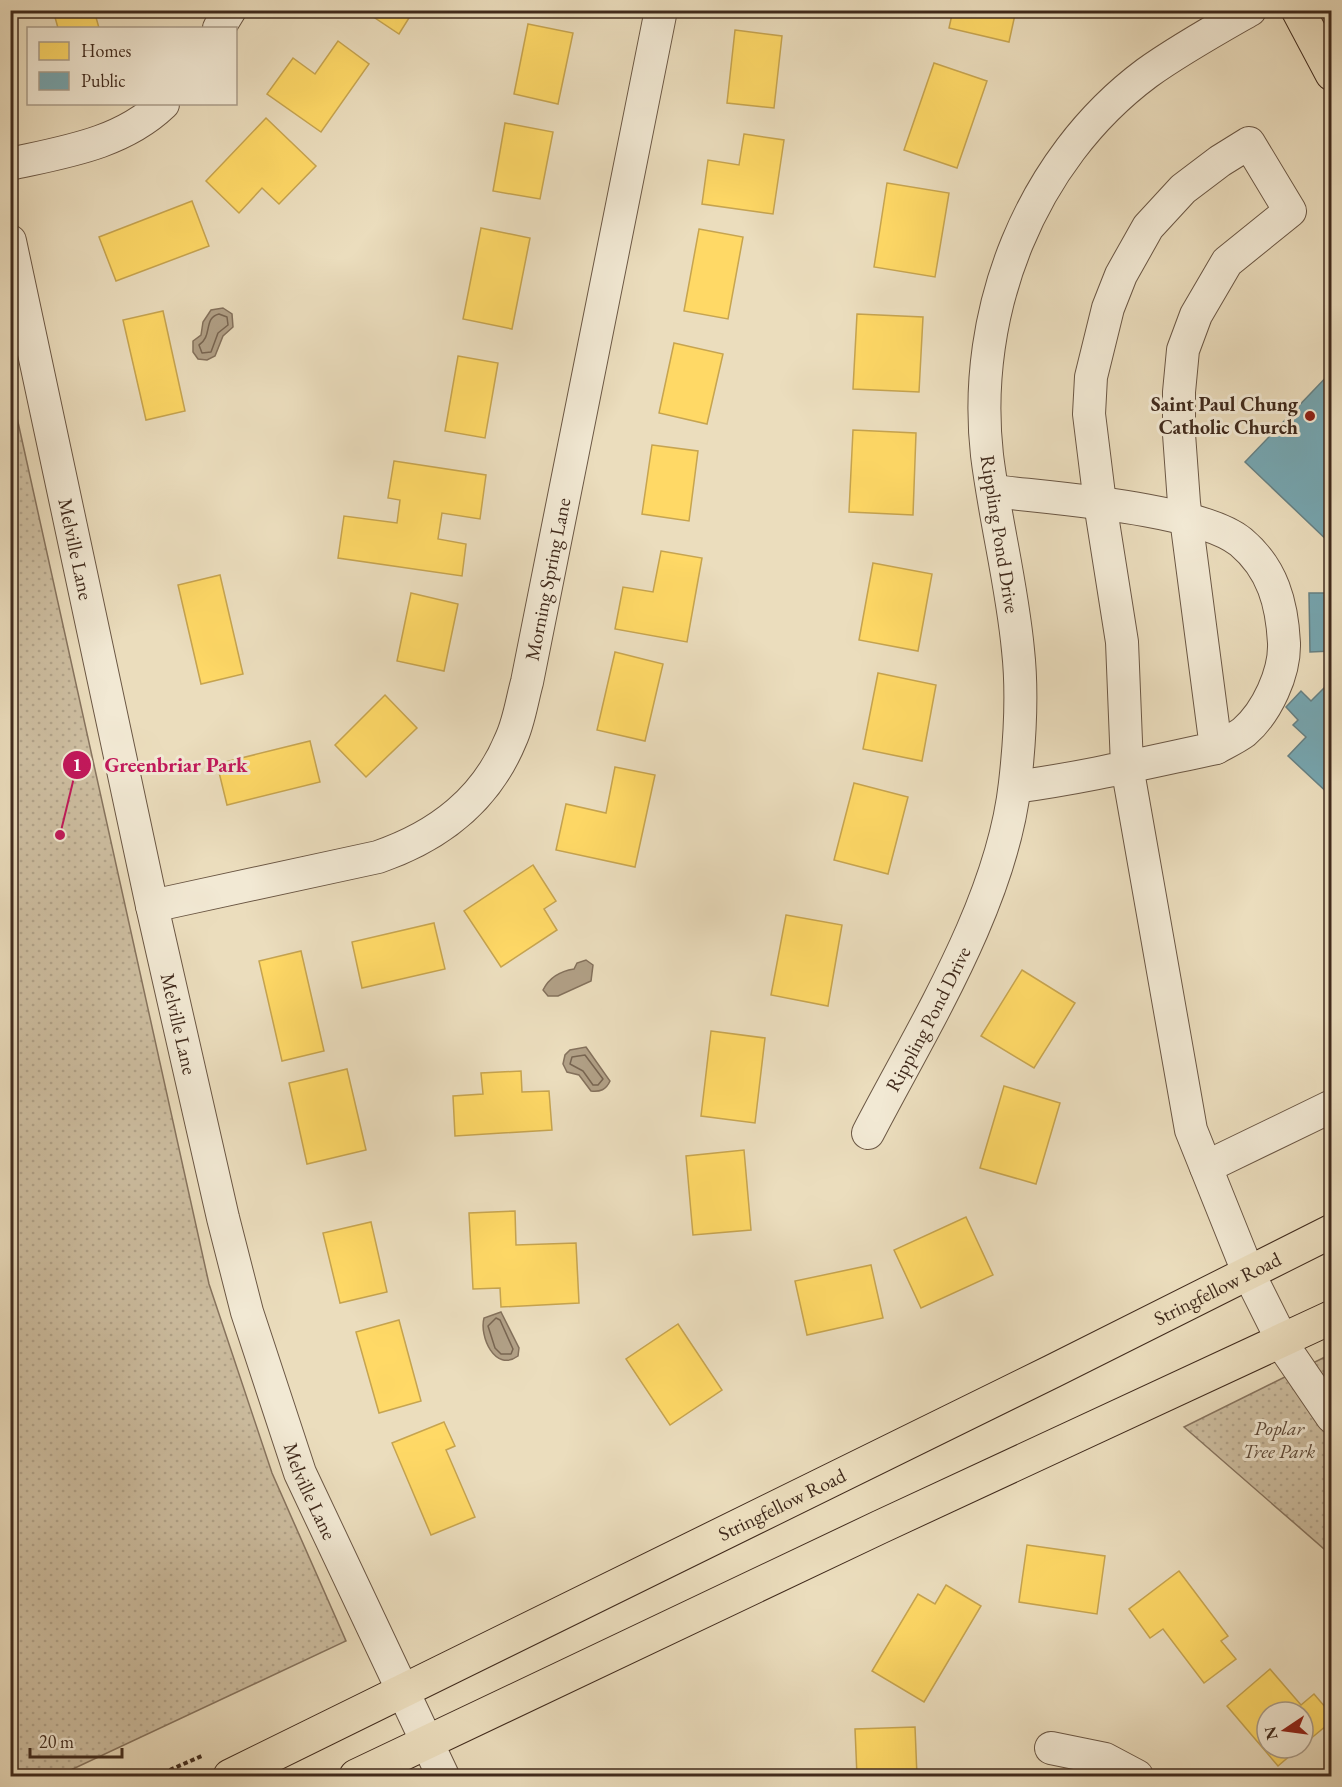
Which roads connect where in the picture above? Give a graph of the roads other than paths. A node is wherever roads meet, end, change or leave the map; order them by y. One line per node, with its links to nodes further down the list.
1 (230, 10): 5 (street)
2 (661, 10): 16 (street, Morning Spring Lane)
3 (1250, 10): 10 (street, Rippling Pond Drive)
4 (1298, 10): 6 (main road)
5 (220, 27)
6 (1332, 74)
7 (162, 105): 8 (street)
8 (10, 164)
9 (10, 241): 16 (street, Melville Lane)
10 (993, 491): 11 (street); 15 (street, Rippling Pond Drive)
11 (1100, 503): 12 (street); 12 (street); 14 (street)
12 (1186, 520): 13 (street); 13 (street)
13 (1216, 748): 14 (street)
14 (1127, 766): 15 (street); 19 (street)
15 (1015, 787): 18 (street, Rippling Pond Drive)
16 (152, 906): 25 (street, Melville Lane)
17 (1332, 1106): 19 (street)
18 (868, 1133)
19 (1206, 1167): 21 (street)
20 (1332, 1231): 21 (main road, Stringfellow Road)
21 (1248, 1272): 23 (street); 25 (main road, Stringfellow Road)
22 (1332, 1317): 23 (main road)
23 (1282, 1340): 24 (street); 26 (main road)
24 (1332, 1417)
25 (401, 1690): 26 (street, Melville Lane); 28 (main road, Stringfellow Road)
26 (427, 1743): 29 (main road); 30 (street, Melville Lane)
27 (1051, 1748): 31 (street)
28 (230, 1776)
29 (357, 1776)
30 (443, 1776)
31 (1137, 1776)

